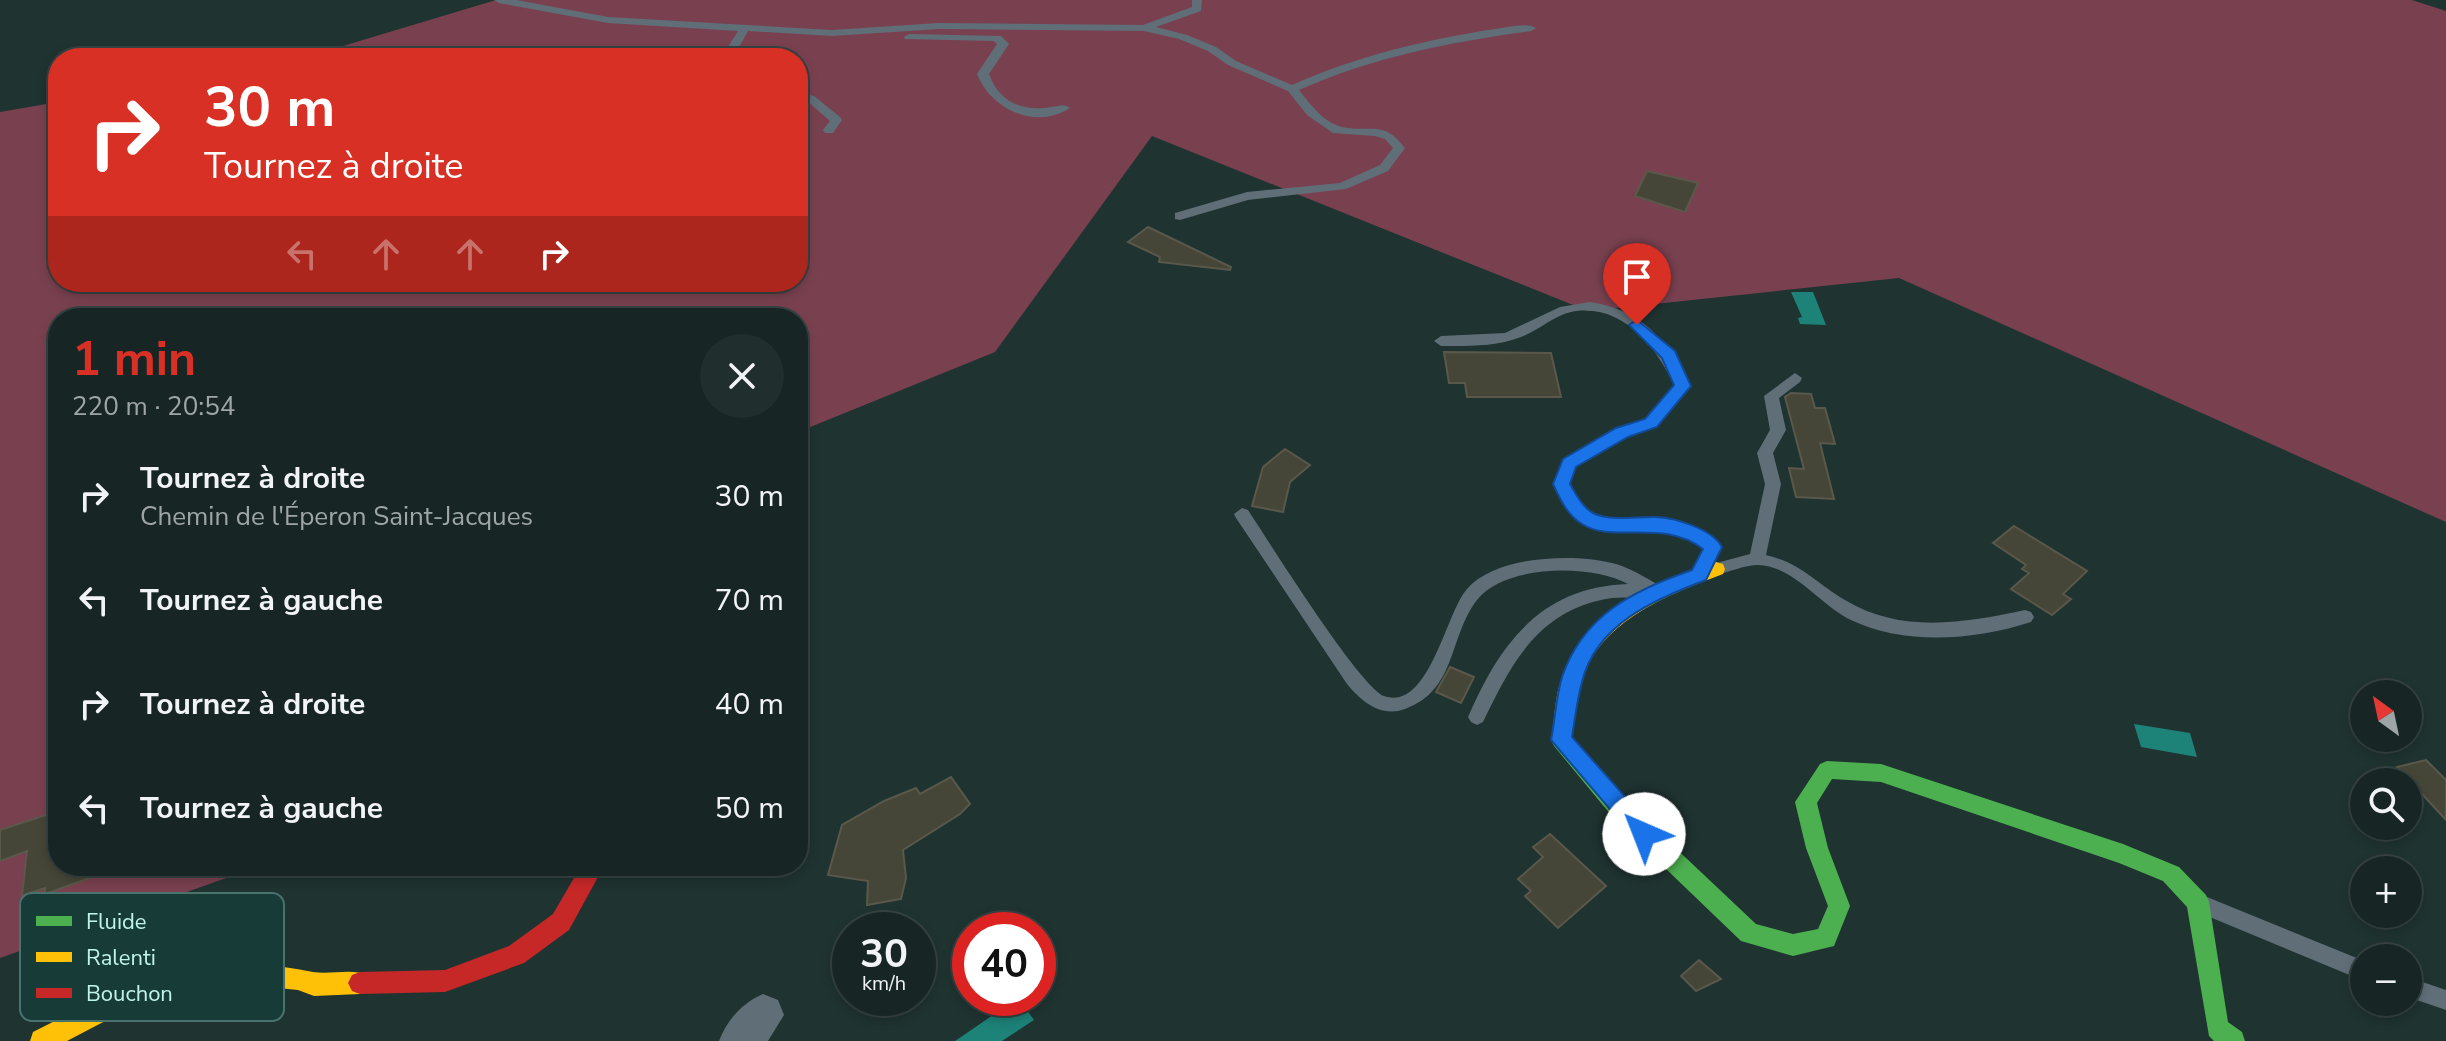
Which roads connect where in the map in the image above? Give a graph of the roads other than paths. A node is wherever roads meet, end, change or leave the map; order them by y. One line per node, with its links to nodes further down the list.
1 (499, 0): 3 (lane)
2 (1197, 0): 4 (lane)
3 (745, 28): 6 (lane); 7 (lane)
4 (1144, 28): 6 (lane); 8 (lane)
5 (1531, 28): 8 (lane)
6 (832, 33): 10 (lane)
7 (733, 48)
8 (1292, 89): 12 (lane)
9 (808, 98): 11 (lane)
10 (1064, 108)
11 (829, 130)
12 (1180, 216)
13 (1441, 341): 17 (lane)
14 (1795, 378): 16 (lane)
15 (1242, 514): 18 (lane)
16 (1757, 559): 17 (lane); 19 (lane)
17 (1708, 572): 18 (street)
18 (1655, 591): 20 (lane); 22 (street)
19 (2025, 617)
20 (1477, 717)
21 (587, 876): 24 (street)
22 (2198, 902): 23 (lane); 29 (street)
23 (2350, 965)
24 (284, 978)
25 (2422, 992): 26 (lane)
26 (2446, 1000)
27 (80, 1021): 28 (street)
28 (42, 1041)
29 (2233, 1041)

